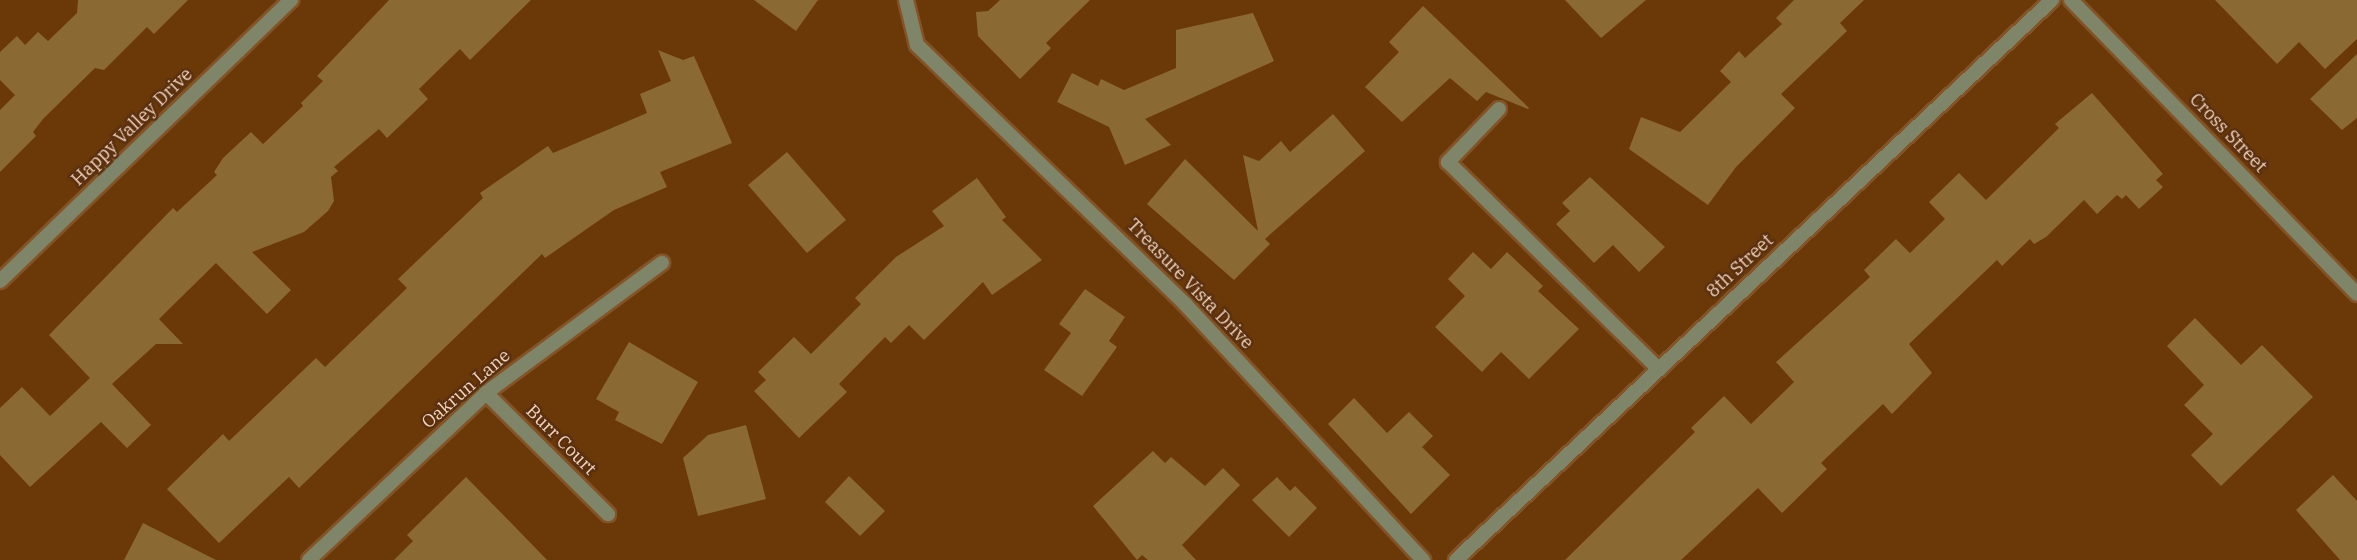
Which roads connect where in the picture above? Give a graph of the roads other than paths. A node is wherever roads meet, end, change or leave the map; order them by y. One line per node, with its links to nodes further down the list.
1 (292, 0): 7 (street, Happy Valley Drive)
2 (906, 0): 14 (street, Treasure Vista Drive)
3 (2052, 0): 9 (street, 8th Street)
4 (2070, 0): 8 (street, Cross Street)
5 (1499, 109): 9 (street)
6 (662, 263): 10 (street, Oakrun Lane)
7 (0, 281)
8 (2357, 294)
9 (1659, 369): 12 (street, 8th Street)
10 (486, 393): 11 (street, Burr Court); 13 (street, Oakrun Lane)
11 (608, 514)
12 (1462, 558)
13 (309, 560)
14 (1423, 560)

